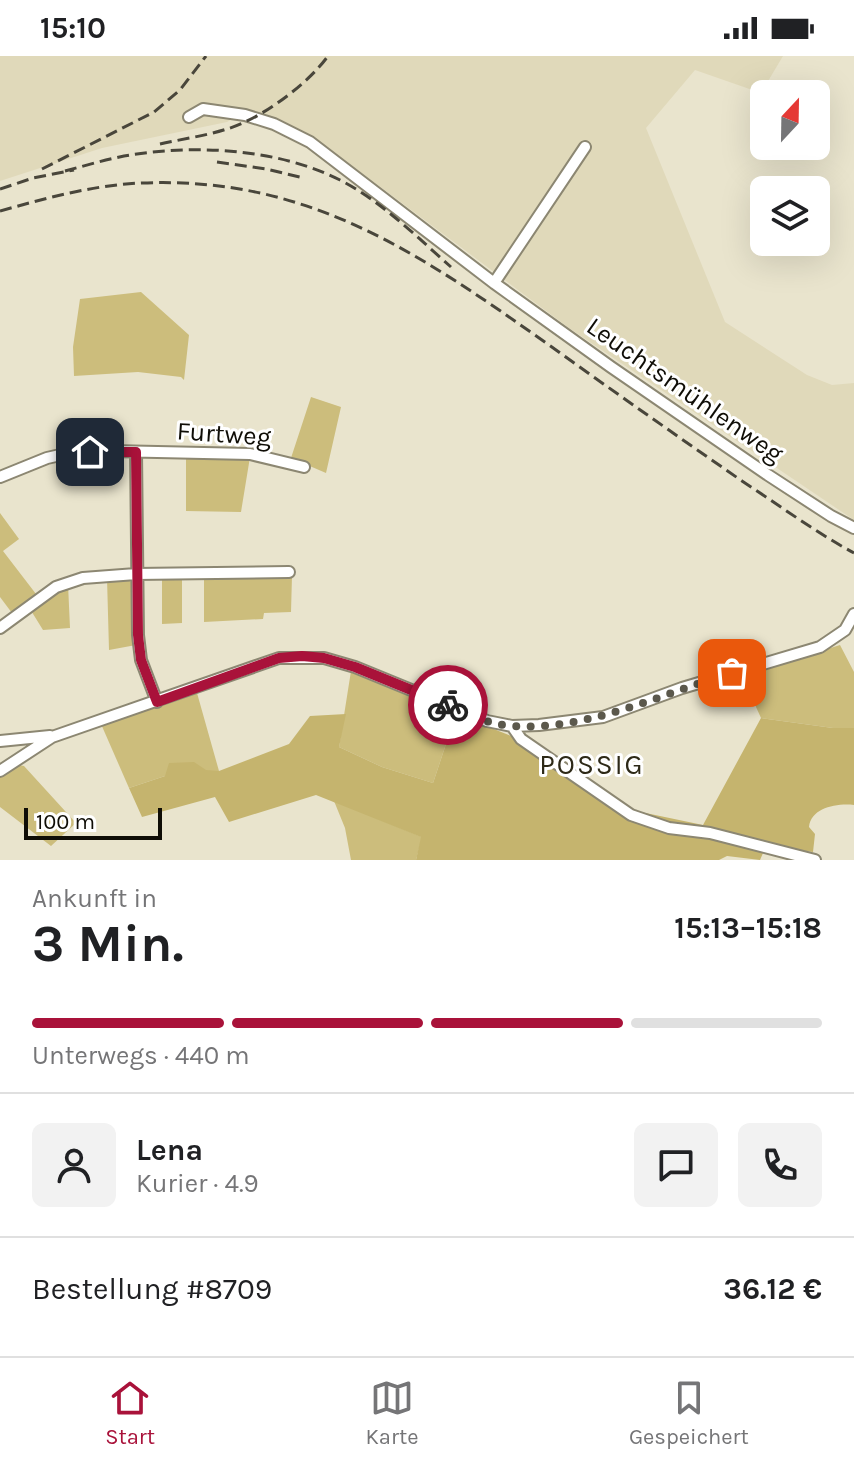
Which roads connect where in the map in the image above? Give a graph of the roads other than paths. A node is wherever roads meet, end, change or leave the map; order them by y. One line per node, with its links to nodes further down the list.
1 (189, 117): 3 (street, Leuchtsmühlenweg)
2 (585, 147): 3 (street)
3 (494, 283): 7 (street, Leuchtsmühlenweg)
4 (136, 452): 5 (street, Furtweg); 6 (street, Furtweg); 9 (street)
5 (304, 467)
6 (0, 477)
7 (854, 528)
8 (289, 572): 9 (street)
9 (136, 574): 11 (street); 12 (street)
10 (854, 614): 13 (street)
11 (0, 628)
12 (157, 702): 13 (street); 14 (street)
13 (512, 726): 17 (street)
14 (52, 737): 15 (street); 16 (street)
15 (0, 741)
16 (0, 771)
17 (815, 860)

